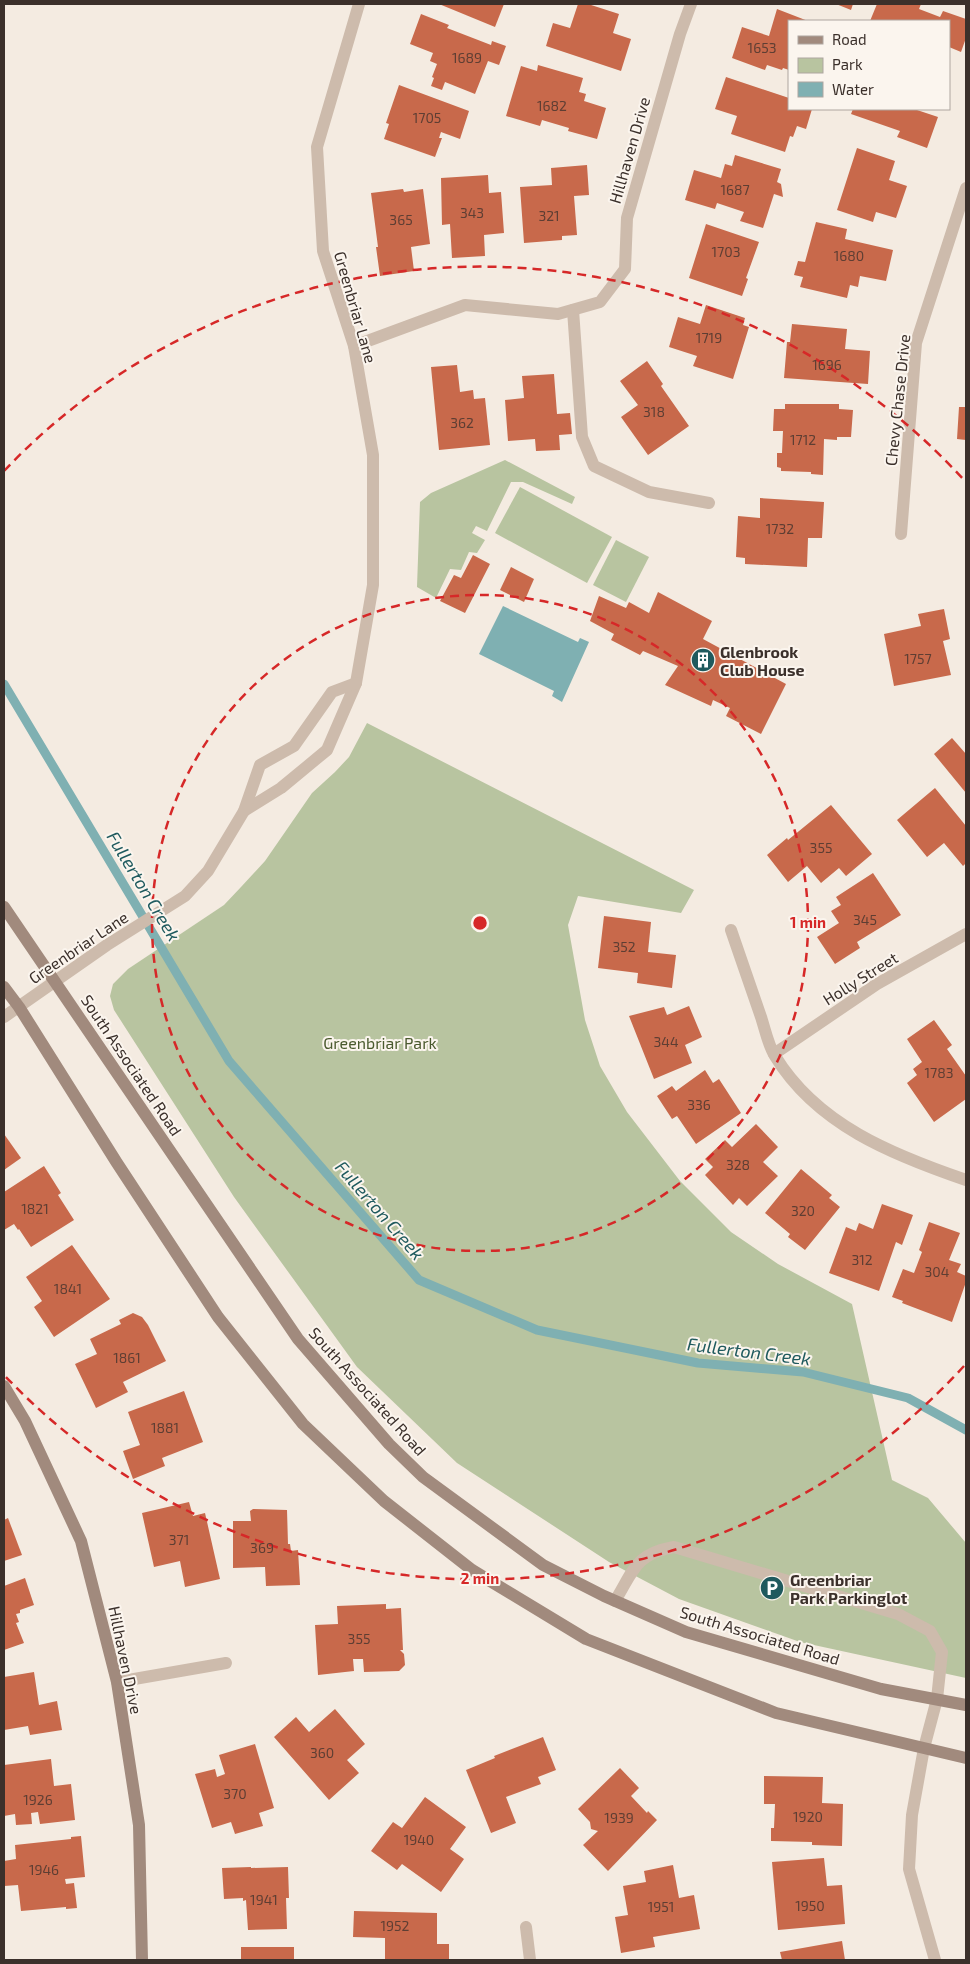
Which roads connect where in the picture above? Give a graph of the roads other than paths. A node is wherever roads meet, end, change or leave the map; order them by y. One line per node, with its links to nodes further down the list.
1 (359, 4): 5 (street, Greenbriar Lane)
2 (691, 4): 4 (street, Hillhaven Drive)
3 (966, 188): 7 (street, Chevy Chase Drive)
4 (573, 310): 5 (street); 6 (street)
5 (354, 346): 8 (street, Greenbriar Lane)
6 (709, 503)
7 (901, 534)
8 (356, 683): 9 (street, Greenbriar Lane); 9 (street, Greenbriar Lane)
9 (244, 811): 13 (street, Greenbriar Lane)
10 (4, 907): 13 (street, South Associated Road)
11 (731, 930): 17 (street)
12 (966, 934): 17 (street, Holly Street)
13 (55, 982): 15 (street, Greenbriar Lane); 20 (street, South Associated Road)
14 (4, 987): 15 (street)
15 (19, 1007): 16 (street, Greenbriar Lane); 25 (street)
16 (4, 1017)
17 (774, 1054): 18 (street)
18 (966, 1180)
19 (4, 1386): 22 (street, Hillhaven Drive)
20 (615, 1601): 23 (street, South Associated Road); 23 (street)
21 (226, 1663): 22 (street)
22 (117, 1682): 28 (street, Hillhaven Drive)
23 (937, 1699): 24 (street, South Associated Road); 25 (street)
24 (966, 1705)
25 (924, 1748): 26 (street); 30 (street)
26 (966, 1758)
27 (526, 1927): 29 (street)
28 (142, 1960)
29 (530, 1960)
30 (935, 1960)

